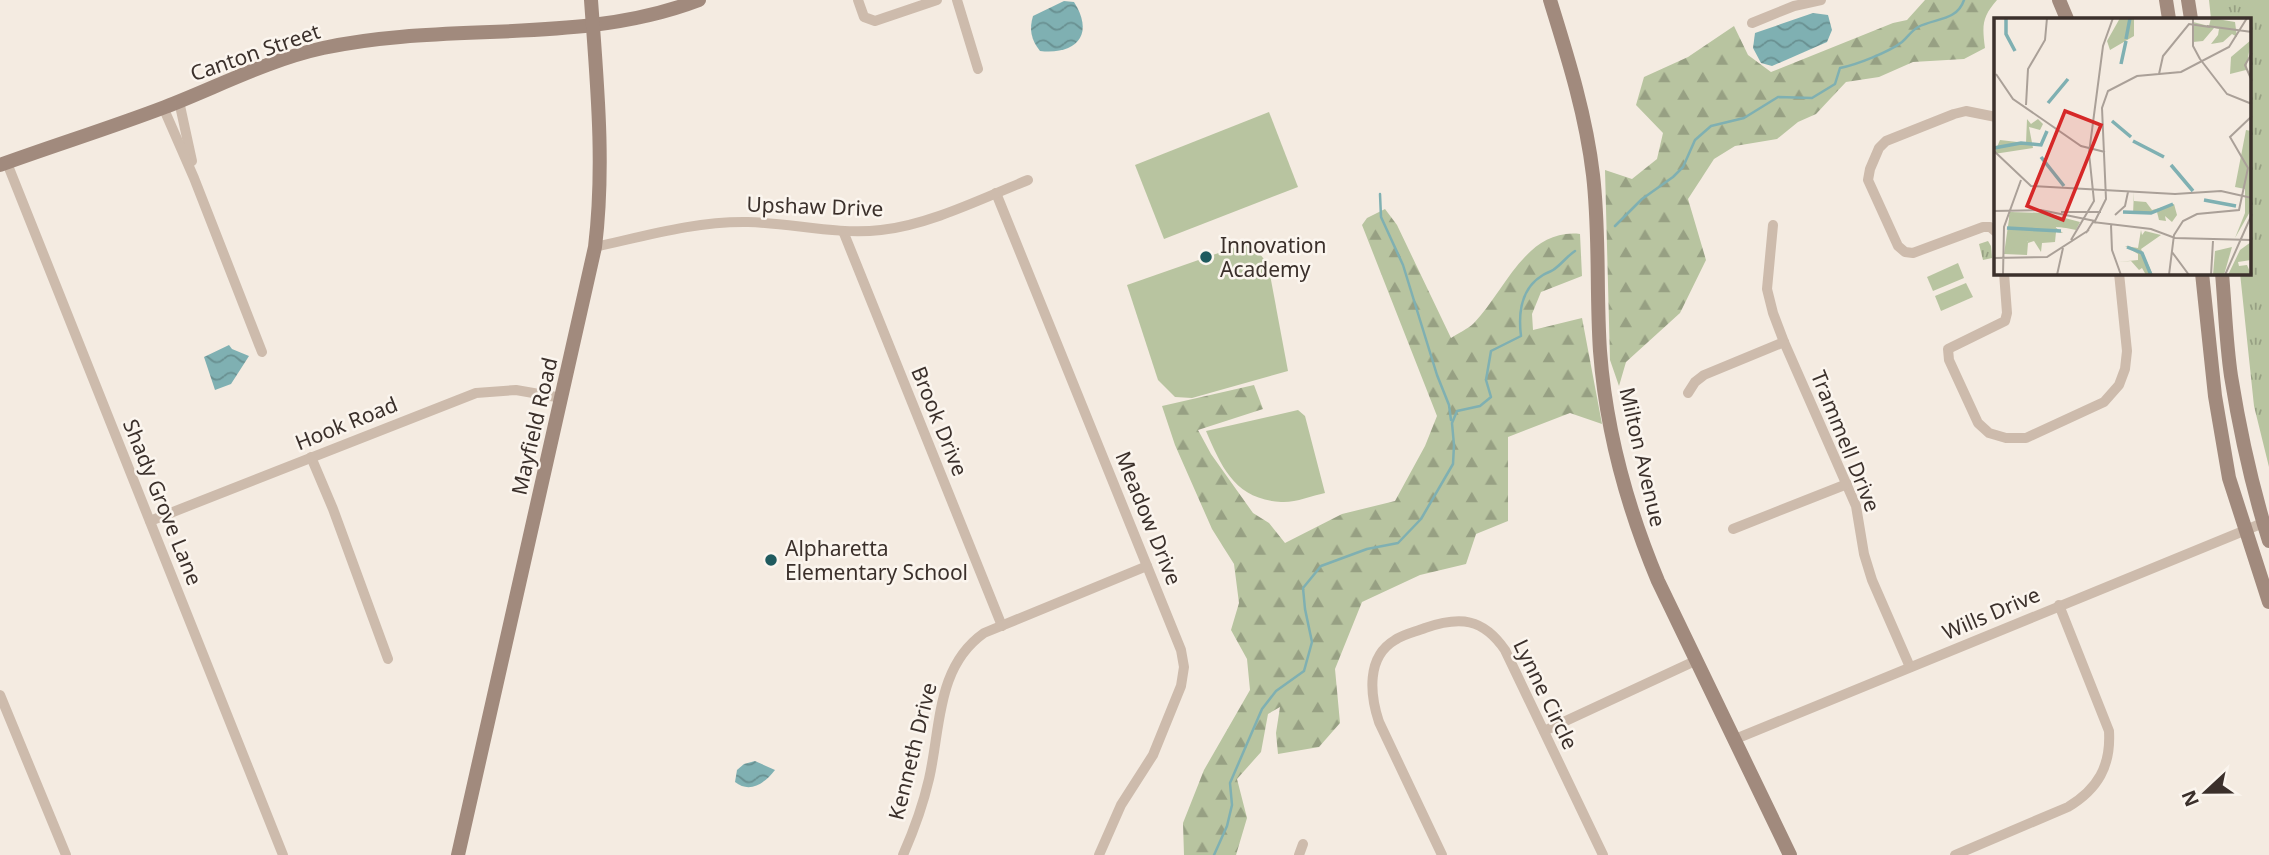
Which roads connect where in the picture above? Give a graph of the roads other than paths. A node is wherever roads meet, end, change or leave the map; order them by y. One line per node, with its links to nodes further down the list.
1 (591, 0): 16 (street, Mayfield Road)
2 (699, 0): 16 (street, Canton Street)
3 (858, 0): 4 (street)
4 (937, 0)
5 (957, 0): 17 (street)
6 (1550, 0): 51 (street, Milton Avenue)
7 (1821, 0): 11 (street)
8 (2059, 0): 12 (street)
9 (2166, 0): 13 (street)
10 (2188, 0): 14 (street)
11 (1793, 3): 15 (street)
12 (2067, 18)
13 (2169, 18)
14 (2191, 18)
15 (1752, 23)
16 (593, 25): 18 (street, Canton Street); 30 (street, Mayfield Road)
17 (978, 69)
18 (179, 101): 19 (street, Canton Street); 21 (street)
19 (163, 107): 22 (street); 23 (street, Canton Street)
20 (1994, 117): 28 (street)
21 (186, 128): 22 (street); 24 (street)
22 (174, 133): 24 (street)
23 (3, 164): 41 (street, Shady Grove Lane)
24 (194, 178): 36 (street)
25 (1028, 180): 26 (street, Upshaw Drive)
26 (996, 193): 29 (street, Upshaw Drive); 46 (street, Meadow Drive)
27 (1773, 225): 35 (street, Trammell Drive)
28 (1994, 230)
29 (843, 231): 30 (street, Upshaw Drive); 49 (street, Brook Drive)
30 (595, 247): 38 (street, Mayfield Road)
31 (2004, 275): 32 (street)
32 (2119, 275)
33 (2202, 275): 44 (street)
34 (2222, 275): 42 (street)
35 (1784, 342): 37 (street); 40 (street, Trammell Drive)
36 (262, 352)
37 (1688, 393)
38 (562, 398): 39 (street, Hook Road); 58 (street, Mayfield Road)
39 (311, 457): 41 (street, Hook Road); 50 (street)
40 (1847, 484): 43 (street); 52 (street, Trammell Drive)
41 (150, 521): 57 (street, Shady Grove Lane)
42 (2263, 523): 44 (street, Wills Drive); 45 (street)
43 (1733, 529)
44 (2245, 530): 47 (street); 48 (street, Wills Drive)
45 (2269, 541)
46 (1147, 566): 49 (street, Kenneth Drive); 60 (street, Meadow Drive)
47 (2269, 602)
48 (2059, 605): 52 (street, Wills Drive); 64 (street)
49 (1002, 626): 59 (street, Kenneth Drive)
50 (388, 659)
51 (1695, 661): 54 (street); 55 (street, Milton Avenue)
52 (1910, 667): 55 (street, Wills Drive)
53 (0, 695): 56 (street)
54 (1544, 731): 61 (street, Lynne Circle); 62 (street, Lynne Circle)
55 (1733, 740): 63 (street, Milton Avenue)
56 (66, 855)
57 (283, 855)
58 (458, 855)
59 (903, 855)
60 (1099, 855)
61 (1442, 855)
62 (1603, 855)
63 (1790, 855)
64 (1955, 855)

